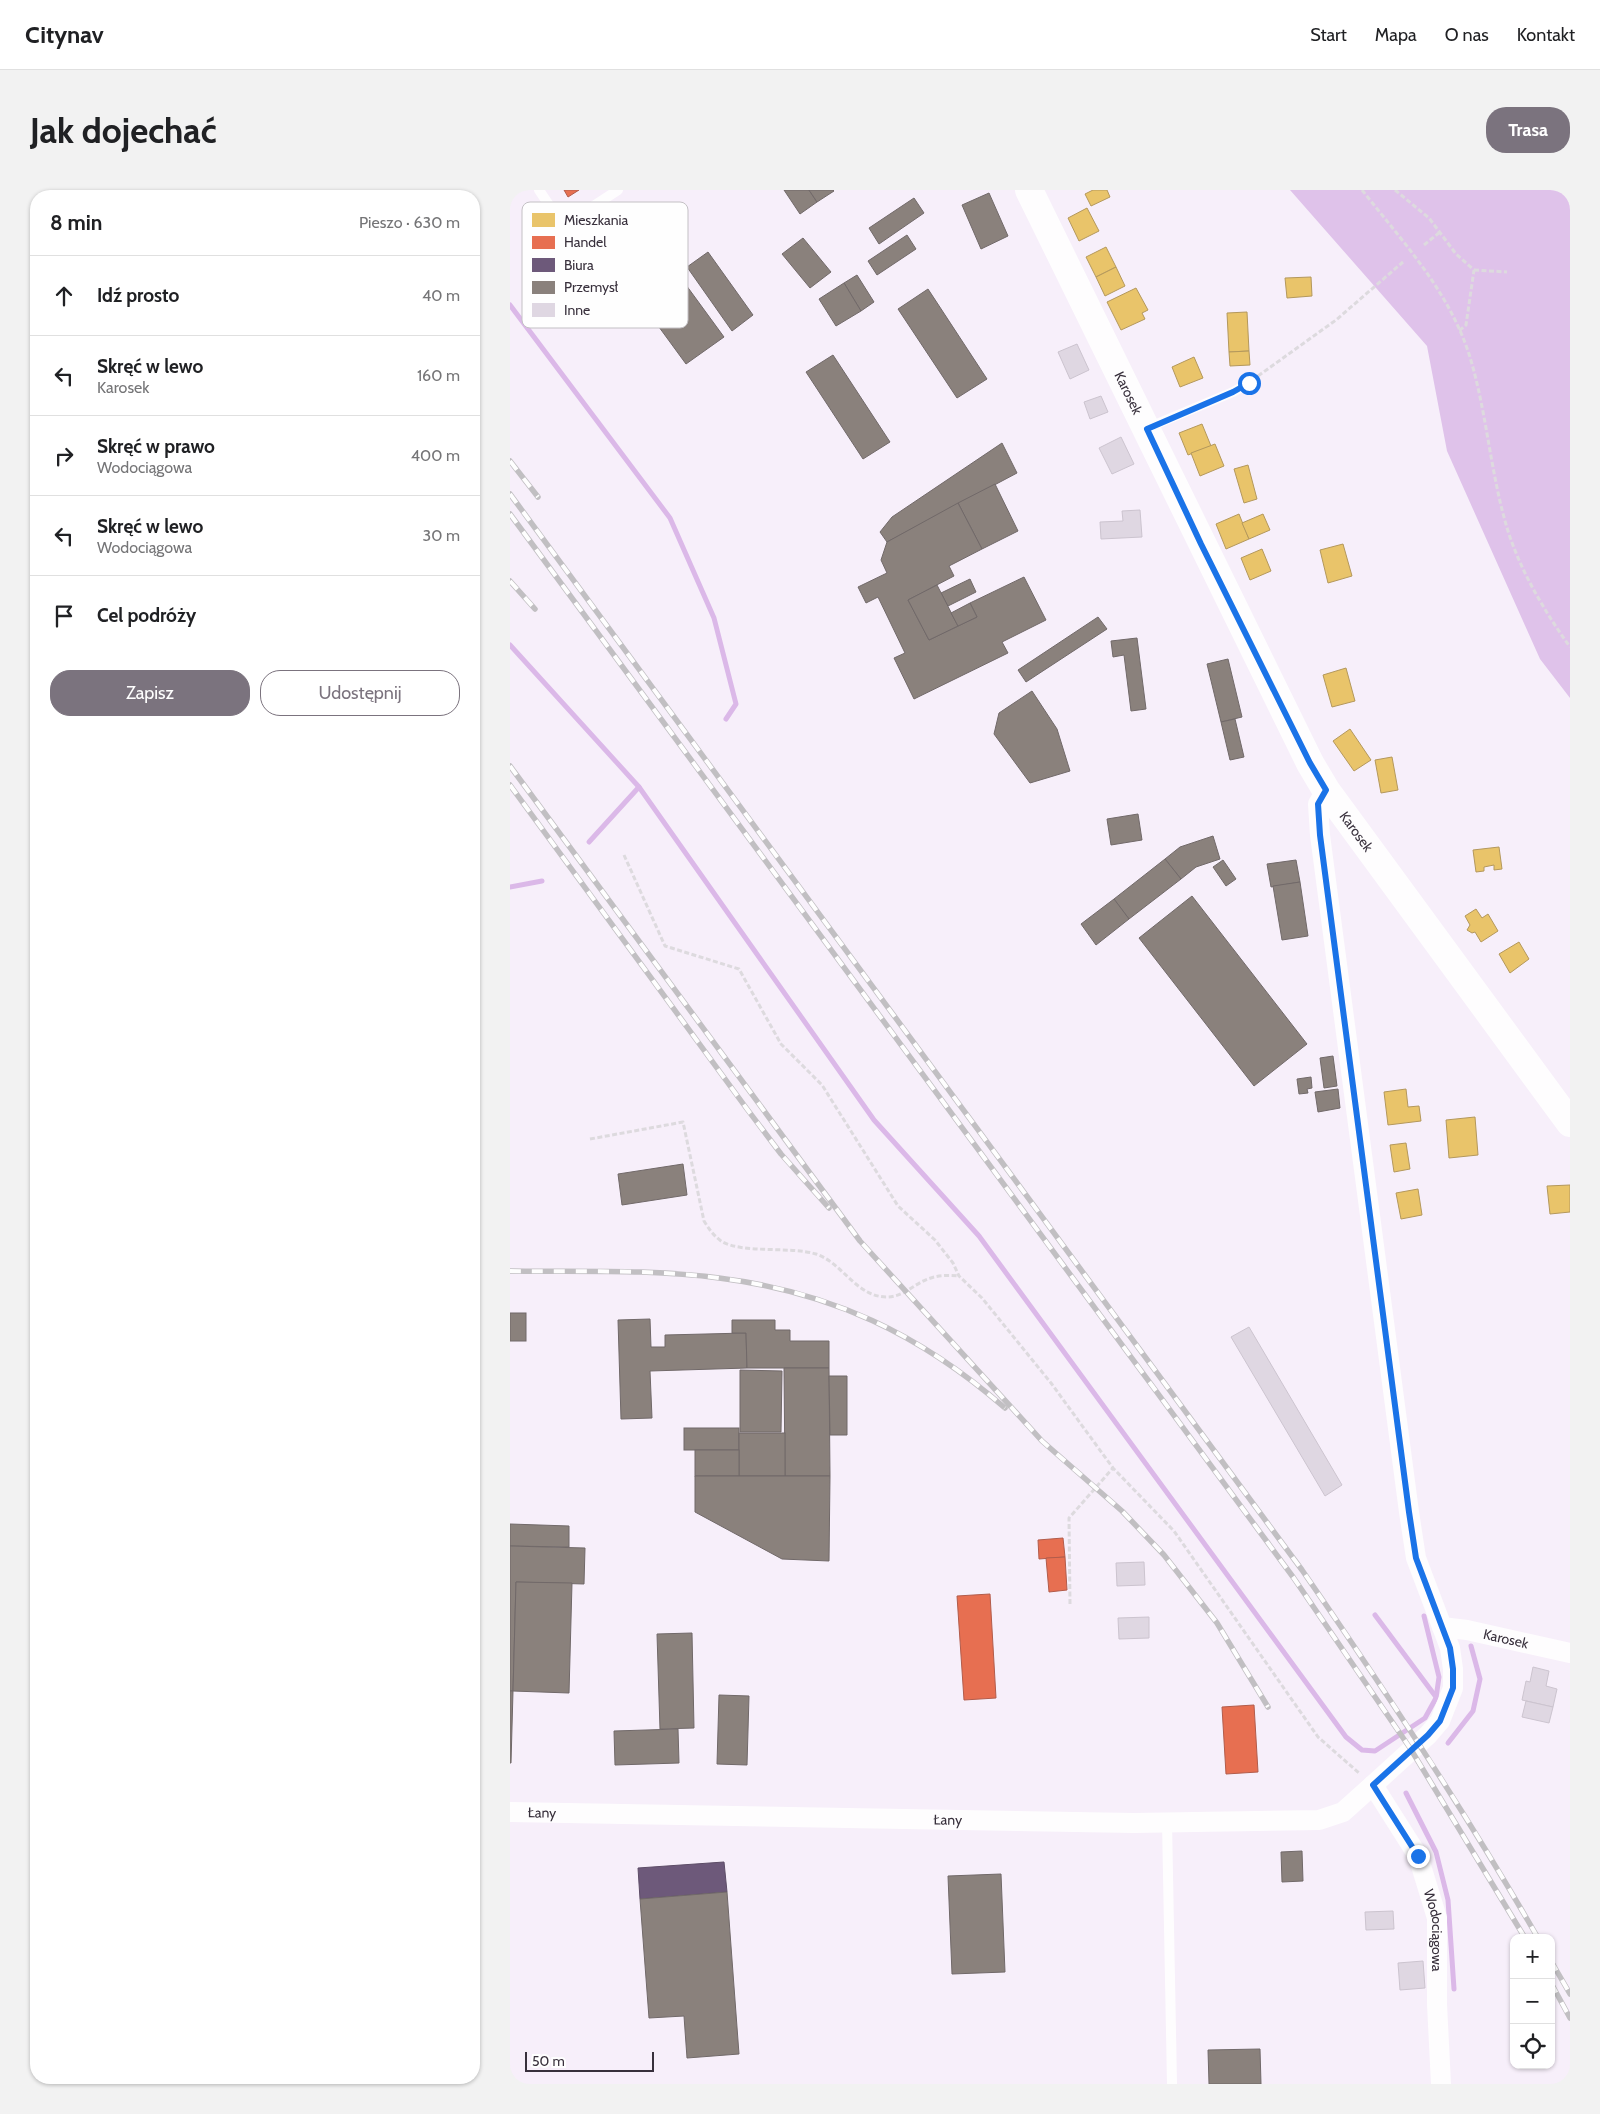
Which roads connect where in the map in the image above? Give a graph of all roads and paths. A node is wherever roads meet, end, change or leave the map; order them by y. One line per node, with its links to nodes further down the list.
1 (539, 190): 6 (lane)
2 (618, 190): 7 (lane)
3 (1029, 190): 15 (street, Karosek)
4 (1362, 190): 13 (path)
5 (1394, 190): 8 (path)
6 (547, 202)
7 (600, 202)
8 (1440, 232): 9 (path); 11 (path)
9 (1424, 245)
10 (1403, 262): 14 (path)
11 (1474, 270): 12 (path); 13 (path)
12 (1507, 272)
13 (1459, 331): 16 (path)
14 (1249, 383): 15 (lane)
15 (1147, 429): 17 (street, Karosek)
16 (1570, 647)
17 (1326, 790): 19 (street, Karosek); 24 (street)
18 (624, 856): 21 (path)
19 (1570, 1123)
20 (590, 1139): 21 (path)
21 (959, 1276): 22 (path)
22 (1113, 1468): 23 (path); 26 (path)
23 (1070, 1604)
24 (1442, 1627): 25 (street, Karosek); 26 (street)
25 (1570, 1653)
26 (1373, 1785): 28 (street, Łany); 30 (street, Wodociągowa)
27 (510, 1812): 28 (street, Łany)
28 (1167, 1822): 29 (lane)
29 (1172, 2084)
30 (1441, 2084)

